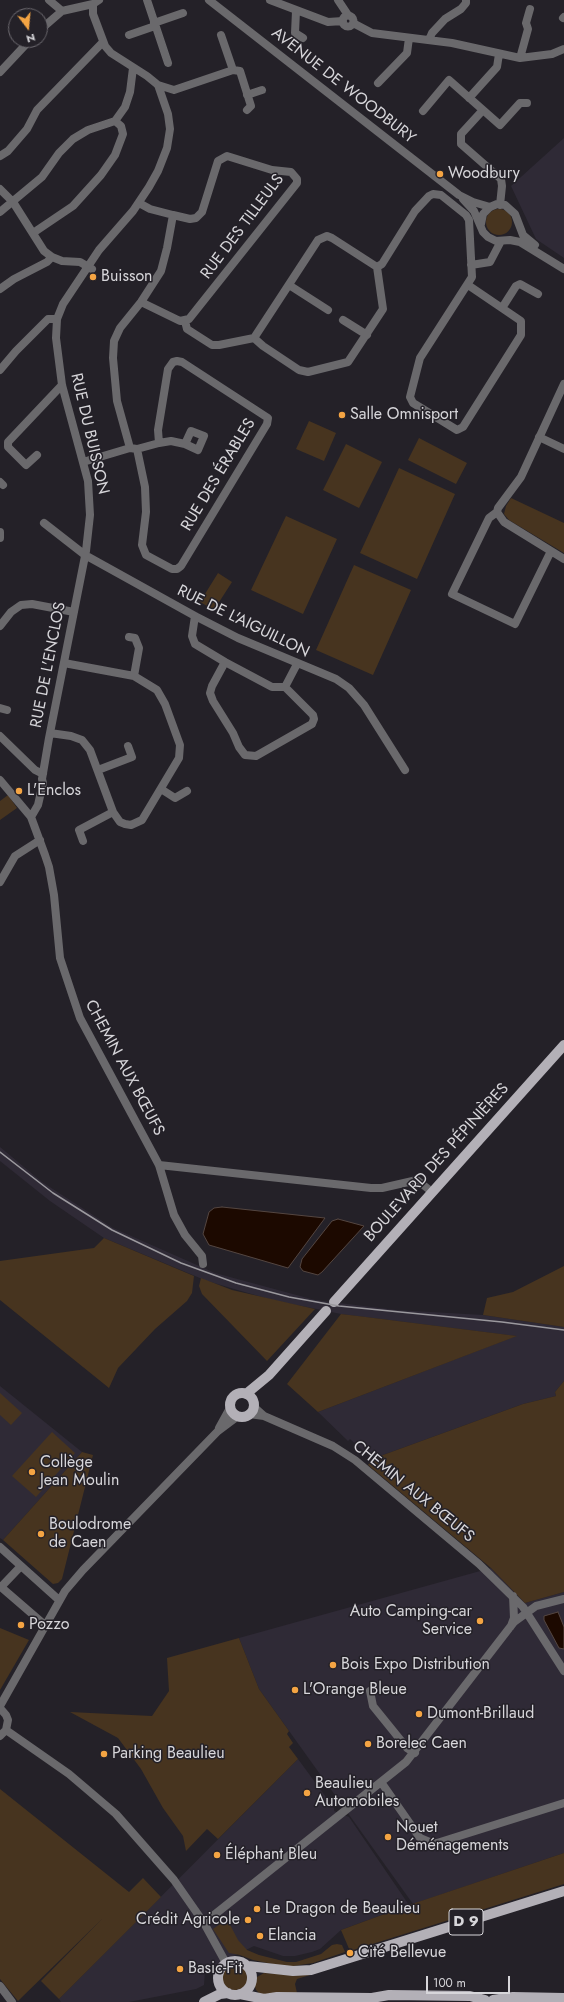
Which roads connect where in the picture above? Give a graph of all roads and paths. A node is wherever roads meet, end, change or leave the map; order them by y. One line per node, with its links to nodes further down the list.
1 (49, 0): 9 (street)
2 (147, 0): 14 (street)
3 (209, 0): 41 (street, AVENUE DE WOODBURY)
4 (270, 0): 10 (street)
5 (466, 0): 19 (street)
6 (340, 1): 12 (street)
7 (96, 2): 9 (street); 20 (street)
8 (530, 8): 24 (street)
9 (62, 11): 13 (street)
10 (296, 11): 12 (street); 17 (street)
11 (183, 13): 14 (street)
12 (345, 18): 18 (street)
13 (48, 23)
14 (155, 25): 15 (street); 25 (street)
15 (130, 35)
16 (221, 36): 27 (street)
17 (303, 38)
18 (409, 38): 19 (street); 29 (street)
19 (429, 40): 23 (street)
20 (103, 42): 26 (street); 39 (street)
21 (22, 48): 28 (street)
22 (564, 49): 24 (street)
23 (499, 54): 24 (street); 33 (street)
24 (520, 58)
25 (168, 63)
26 (133, 68): 30 (street); 38 (street)
27 (233, 70): 30 (street); 32 (street)
28 (0, 72)
29 (378, 83)
30 (158, 85): 43 (street, RUE DU BUISSON)
31 (262, 90): 32 (street)
32 (247, 95): 35 (street)
33 (469, 98): 36 (street); 37 (street)
34 (527, 103): 36 (street)
35 (247, 110)
36 (483, 110): 44 (street)
37 (423, 111)
38 (115, 122): 42 (street); 50 (street)
39 (0, 156)
40 (0, 189): 42 (street)
41 (459, 195): 45 (street, AVENUE DE WOODBURY); 49 (street, AVENUE DE WOODBURY)
42 (13, 202): 46 (street); 50 (street)
43 (139, 203): 47 (street, RUE DES TILLEULS); 57 (street, RUE DU BUISSON)
44 (500, 204): 45 (street); 48 (street)
45 (490, 207): 49 (street)
46 (0, 212)
47 (173, 216): 63 (street); 68 (street, RUE DES TILLEULS)
48 (517, 223): 52 (street); 58 (street)
49 (481, 224): 51 (street, AVENUE DE WOODBURY)
50 (33, 233): 54 (street)
51 (492, 239): 52 (street); 53 (street)
52 (503, 240): 53 (street); 58 (street)
53 (494, 253): 55 (street)
54 (52, 257): 57 (street); 61 (street)
55 (471, 265): 56 (street); 60 (street)
56 (377, 266): 59 (street); 69 (street)
57 (91, 268): 66 (street, RUE DU BUISSON)
58 (564, 268)
59 (289, 285): 65 (street); 70 (street)
60 (468, 285): 64 (street); 64 (street)
61 (0, 289)
62 (538, 294): 64 (street)
63 (141, 302): 68 (street); 77 (street)
64 (502, 308)
65 (328, 310)
66 (57, 319): 71 (street); 72 (street, RUE DU BUISSON)
67 (343, 320): 69 (street)
68 (185, 321): 70 (street)
69 (367, 335): 70 (street)
70 (254, 338)
71 (0, 370)
72 (62, 385): 79 (street); 80 (street, RUE DU BUISSON)
73 (564, 386): 74 (street)
74 (539, 437): 78 (street); 81 (street)
75 (159, 442): 76 (street); 77 (street); 77 (street, RUE DES ÉRABLES)
76 (185, 444)
77 (133, 449): 80 (street)
78 (564, 449)
79 (37, 455)
80 (83, 462): 86 (street, RUE DU BUISSON)
81 (497, 512): 85 (street); 85 (street)
82 (44, 523): 86 (street, RUE DE L'AIGUILLON)
83 (0, 532): 84 (street)
84 (0, 538)
85 (551, 551): 87 (street)
86 (85, 555): 88 (street, RUE DE L'ENCLOS); 89 (street, RUE DE L'AIGUILLON)
87 (564, 558)
88 (74, 612): 90 (street); 93 (street, RUE DE L'ENCLOS)
89 (195, 616): 92 (street); 94 (street, RUE DE L'AIGUILLON)
90 (0, 626)
91 (129, 637): 95 (street)
92 (225, 662): 96 (street); 96 (street)
93 (64, 663): 95 (street); 97 (street, RUE DE L'ENCLOS)
94 (297, 664): 96 (street); 101 (street, RUE DE L'AIGUILLON)
95 (134, 676): 104 (street)
96 (285, 687)
97 (50, 733): 100 (street); 102 (street, RUE DE L'ENCLOS)
98 (0, 736): 102 (street)
99 (128, 746): 100 (street)
100 (98, 770): 107 (street)
101 (405, 770)
102 (42, 777): 106 (street, RUE DE L'ENCLOS); 108 (street, RUE DE L'ENCLOS)
103 (0, 780): 106 (street, CHEMIN AUX BŒUFS)
104 (161, 789): 105 (street); 107 (street)
105 (187, 790)
106 (25, 808): 108 (street, CHEMIN AUX BŒUFS)
107 (113, 812): 110 (street)
108 (31, 817): 109 (street, CHEMIN AUX BŒUFS)
109 (40, 840): 111 (street); 113 (street, CHEMIN AUX BŒUFS)
110 (83, 842)
111 (0, 882)
112 (564, 1045): 114 (main road, BOULEVARD DES PÉPINIÈRES)
113 (159, 1165): 114 (street); 115 (street, CHEMIN AUX BŒUFS)
114 (432, 1192): 116 (main road, BOULEVARD DES PÉPINIÈRES)
115 (203, 1264)
116 (334, 1302)
117 (326, 1311): 118 (main road)
118 (248, 1395): 119 (main road); 120 (main road)
119 (230, 1408): 121 (main road); 122 (street)
120 (252, 1410): 121 (main road); 125 (street, CHEMIN AUX BŒUFS)
121 (238, 1416): 122 (street)
122 (218, 1431): 127 (street)
123 (0, 1547): 124 (street)
124 (21, 1566): 127 (street); 129 (street)
125 (513, 1596): 128 (street, CHEMIN AUX BŒUFS); 130 (street)
126 (564, 1599): 128 (street)
127 (59, 1600): 129 (street)
128 (527, 1614): 130 (street); 131 (street, CHEMIN AUX BŒUFS)
129 (45, 1625): 133 (street)
130 (510, 1628): 135 (street)
131 (564, 1671)
132 (370, 1691): 135 (street)
133 (0, 1707): 134 (street)
134 (3, 1733): 139 (street)
135 (415, 1753): 136 (street)
136 (381, 1782): 137 (street); 139 (street)
137 (564, 1803)
138 (564, 1891): 142 (main road, D 9)
139 (204, 1923): 140 (street)
140 (226, 1962): 141 (main road); 144 (main road)
141 (248, 1966): 142 (main road, D 9); 143 (main road)
142 (268, 1969): 143 (main road)
143 (252, 1981): 147 (main road); 150 (main road)
144 (218, 1982): 146 (main road); 151 (main road)
145 (0, 1986): 153 (street)
146 (228, 1993): 147 (main road); 151 (main road)
147 (240, 1994): 150 (main road)
148 (372, 1998): 150 (main road); 152 (main road); 154 (main road)
149 (564, 1998): 152 (main road)
150 (262, 1999)
151 (207, 2000)
152 (489, 2001)
153 (12, 2002)
154 (471, 2002)

